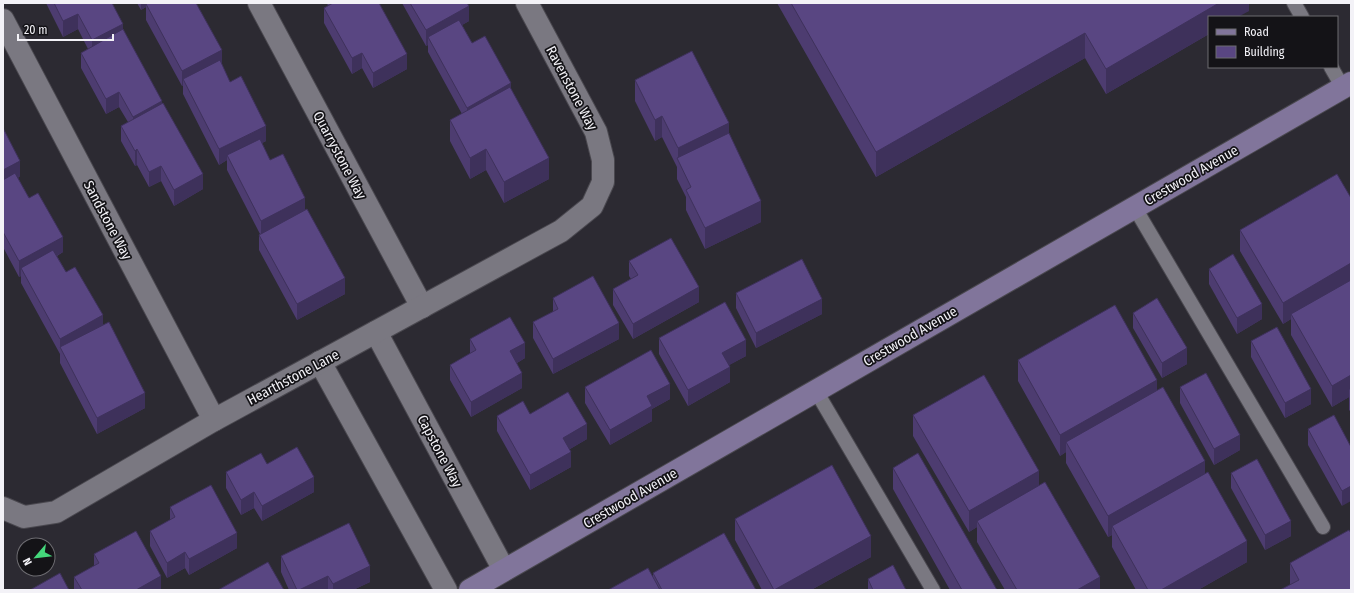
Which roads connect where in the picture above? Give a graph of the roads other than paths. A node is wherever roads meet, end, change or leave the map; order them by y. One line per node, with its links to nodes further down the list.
1 (259, 3): 10 (street, Quarrystone Way)
2 (527, 3): 9 (street, Ravenstone Way)
3 (1294, 3): 4 (lane)
4 (1301, 16)
5 (3, 20): 14 (street, Sandstone Way)
6 (1332, 68): 7 (lane)
7 (1347, 85): 8 (street, Crestwood Avenue)
8 (1135, 208): 13 (street, Crestwood Avenue); 16 (lane)
9 (578, 217): 10 (street, Hearthstone Lane)
10 (422, 307): 11 (street, Hearthstone Lane)
11 (376, 332): 12 (street, Hearthstone Lane); 17 (street, Capstone Way)
12 (320, 362): 14 (street, Hearthstone Lane); 18 (street)
13 (816, 391): 17 (street, Crestwood Avenue); 20 (lane)
14 (214, 420): 15 (street, Hearthstone Lane)
15 (3, 508)
16 (1323, 527)
17 (504, 570): 19 (street, Crestwood Avenue)
18 (446, 590)
19 (470, 590)
20 (932, 590)

